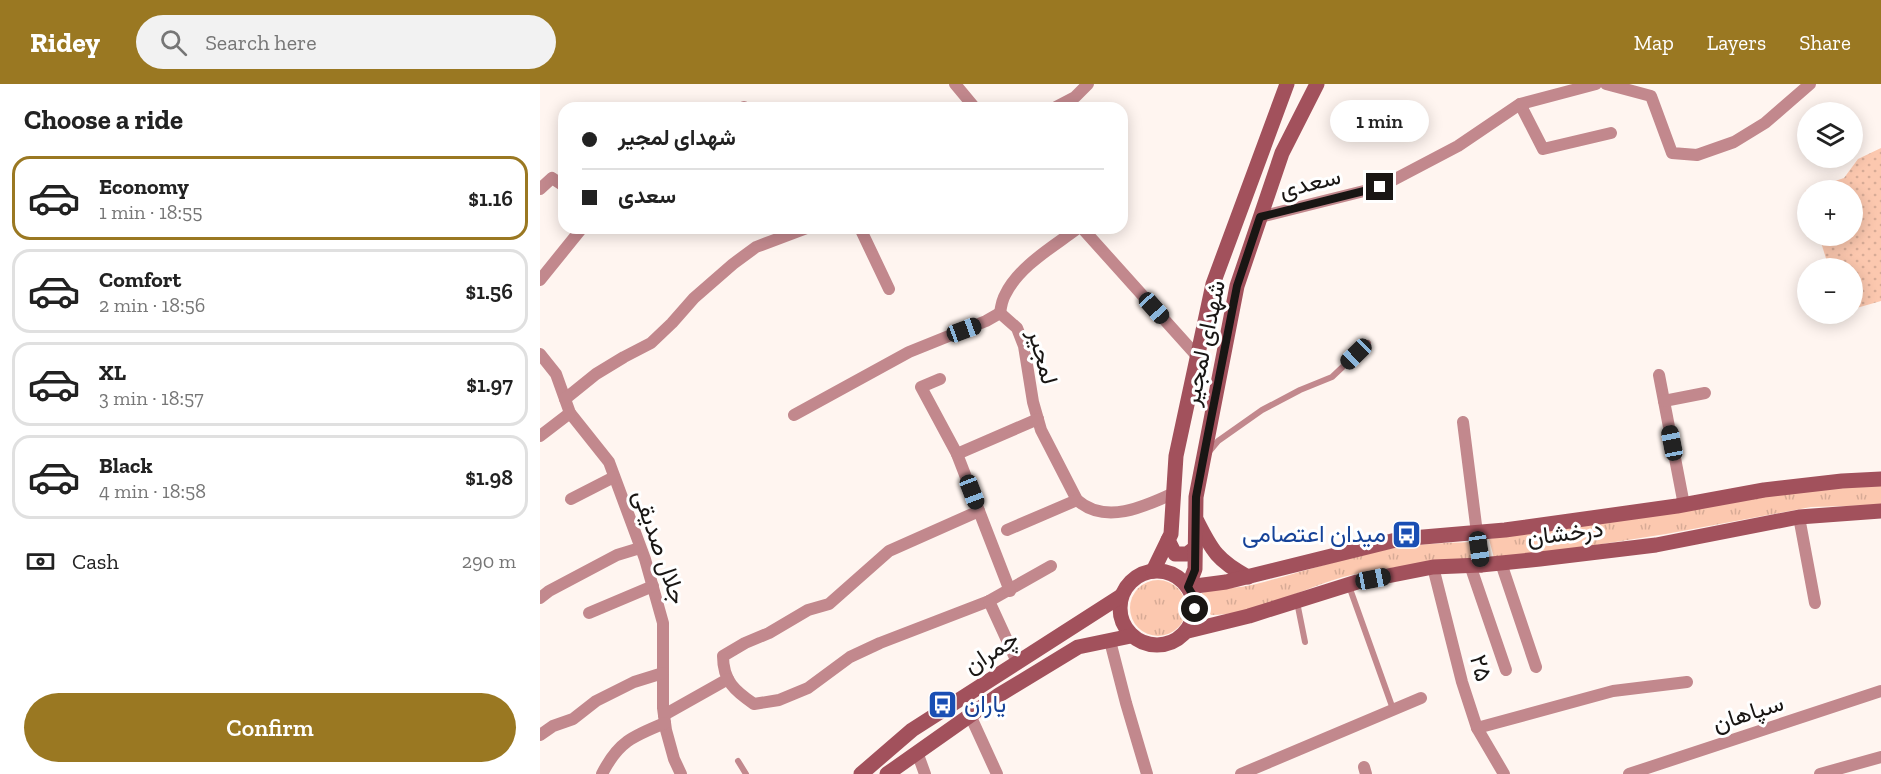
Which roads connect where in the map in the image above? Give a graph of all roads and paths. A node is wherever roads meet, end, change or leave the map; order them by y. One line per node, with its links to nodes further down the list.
1 (955, 84): 8 (street)
2 (1088, 84): 9 (street)
3 (1287, 84): 25 (main road, شهدای لمجیر)
4 (1317, 84): 14 (main road, شهدای لمجیر)
5 (1596, 84): 10 (street, سعدی)
6 (1606, 84): 7 (street)
7 (1810, 84)
8 (970, 102)
9 (1065, 102)
10 (1520, 104): 11 (street); 14 (street, سعدی)
11 (1611, 133)
12 (558, 182): 13 (street)
13 (540, 189)
14 (1260, 217): 37 (main road, شهدای لمجیر)
15 (577, 234): 20 (street)
16 (791, 234): 29 (street)
17 (863, 234): 21 (street)
18 (1072, 234): 22 (street)
19 (1085, 234): 25 (street)
20 (540, 280)
21 (889, 289)
22 (1000, 313): 32 (street, لمجیر); 33 (street, لمجیر)
23 (1368, 343): 37 (lane)
24 (540, 354): 29 (street, جلال صدیقی)
25 (1197, 356): 40 (main road, شهدای لمجیر)
26 (1659, 375): 30 (street)
27 (940, 379): 36 (street)
28 (1705, 393): 30 (street)
29 (565, 399): 31 (street, جلال صدیقی)
30 (1664, 401): 43 (street)
31 (570, 413): 35 (street); 38 (street, جلال صدیقی)
32 (794, 415)
33 (1038, 419): 36 (street); 42 (street, لمجیر)
34 (1463, 422): 49 (street)
35 (540, 436)
36 (957, 454): 45 (street)
37 (1203, 458): 47 (main road, شهدای لمجیر)
38 (614, 477): 41 (street); 51 (street, جلال صدیقی)
39 (1881, 479): 43 (main road, درخشان)
40 (1174, 494): 42 (street); 50 (main road, شهدای لمجیر)
41 (571, 499)
42 (1077, 500): 48 (street)
43 (1684, 505): 49 (main road, درخشان)
44 (1881, 511): 46 (main road, درخشان)
45 (979, 512): 62 (street); 77 (street)
46 (1800, 517): 53 (main road, درخشان); 67 (street)
47 (1195, 519): 52 (main road, شهدای لمجیر); 58 (main road)
48 (1007, 530)
49 (1477, 533): 54 (main road); 58 (main road, درخشان)
50 (1168, 540): 52 (main road); 57 (main road, شهدای لمجیر)
51 (640, 548): 60 (street, جلال صدیقی); 64 (street)
52 (1195, 548): 61 (main road, شهدای لمجیر)
53 (1501, 563): 54 (main road, درخشان); 74 (street)
54 (1476, 565): 56 (main road, درخشان); 75 (street)
55 (1051, 566): 62 (street)
56 (1432, 567): 59 (main road, درخشان); 84 (street, ۲۵)
57 (1153, 571): 61 (main road); 63 (main road)
58 (1248, 577): 61 (main road, درخشان)
59 (1349, 585): 65 (main road, درخشان); 81 (lane)
60 (653, 586): 68 (street); 76 (street, جلال صدیقی)
61 (1188, 587): 69 (main road)
62 (1010, 591): 66 (street)
63 (1121, 597): 70 (main road); 73 (main road, چمران)
64 (540, 598)
65 (1297, 601): 69 (main road, درخشان); 72 (lane)
66 (989, 602): 73 (street); 77 (street)
67 (1815, 603)
68 (589, 613)
69 (1188, 631): 70 (main road)
70 (1131, 636): 71 (main road, چمران)
71 (1110, 641): 82 (main road, چمران); 96 (street)
72 (1305, 642)
73 (1017, 662): 92 (main road, چمران)
74 (1536, 667)
75 (1506, 669)
76 (663, 673): 83 (street, جلال صدیقی); 85 (street)
77 (728, 679): 83 (street)
78 (1687, 682): 84 (street)
79 (1881, 691): 99 (street, سپاهان)
80 (1421, 698): 81 (street)
81 (1393, 710): 97 (street)
82 (970, 715): 86 (main road, چمران); 95 (street)
83 (664, 719): 89 (street); 90 (street, جلال صدیقی)
84 (1477, 728): 98 (street, ۲۵)
85 (540, 735)
86 (917, 752): 93 (main road, چمران); 94 (street)
87 (1881, 757): 100 (street)
88 (738, 761): 91 (lane)
89 (602, 774)
90 (681, 774)
91 (746, 774)
92 (861, 774)
93 (887, 774)
94 (925, 774)
95 (997, 774)
96 (1147, 774)
97 (1241, 774)
98 (1504, 774)
99 (1629, 774)
100 (1820, 774)

